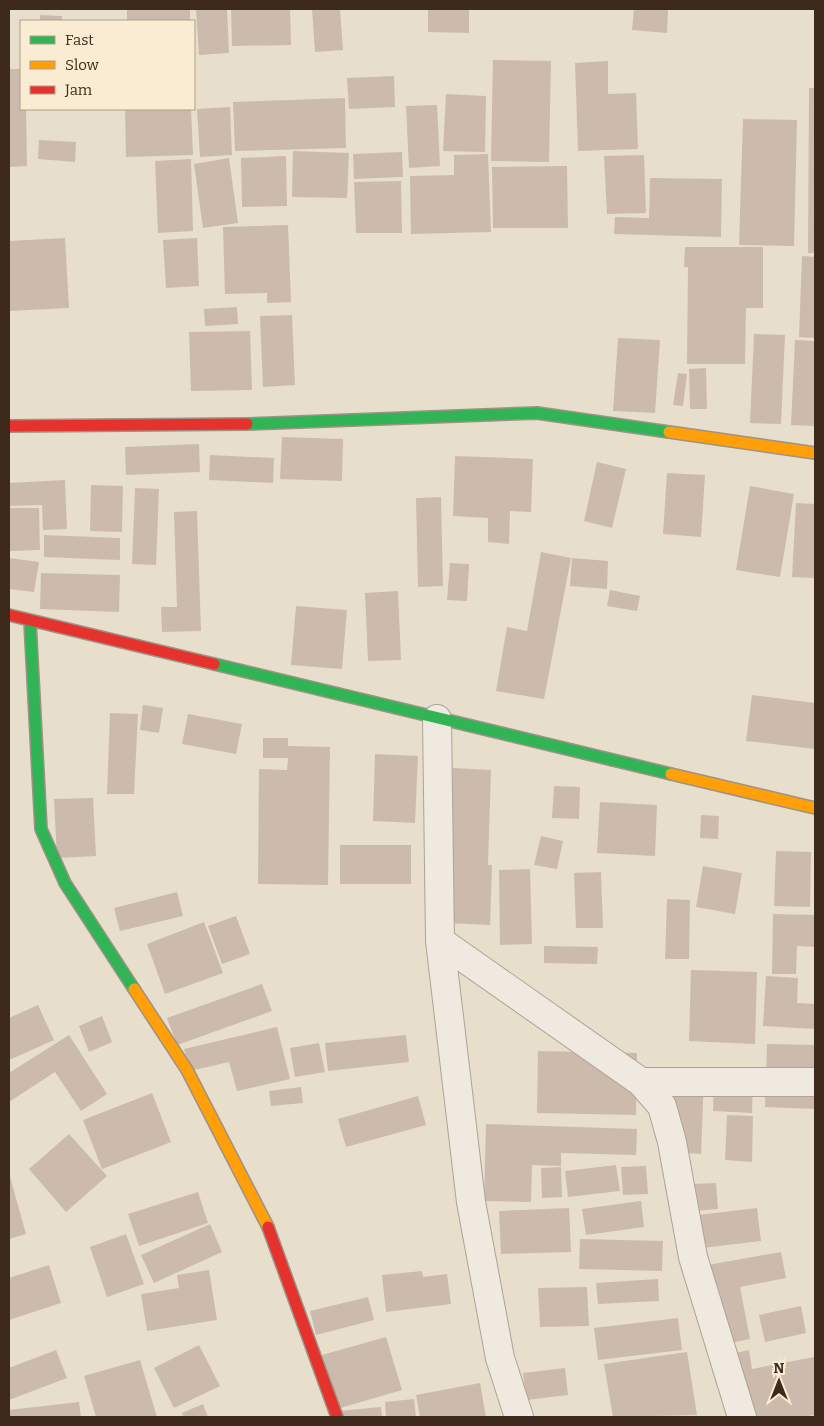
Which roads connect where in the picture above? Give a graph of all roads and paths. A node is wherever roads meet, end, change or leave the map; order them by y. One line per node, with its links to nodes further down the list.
1 (9, 426): 2 (street)
2 (815, 453)
3 (9, 615): 4 (street)
4 (30, 622): 5 (street); 10 (street)
5 (437, 719): 6 (street); 7 (street)
6 (815, 808)
7 (440, 941): 8 (street); 11 (street)
8 (641, 1082): 9 (street); 12 (street)
9 (815, 1082)
10 (337, 1417)
11 (519, 1417)
12 (742, 1417)

